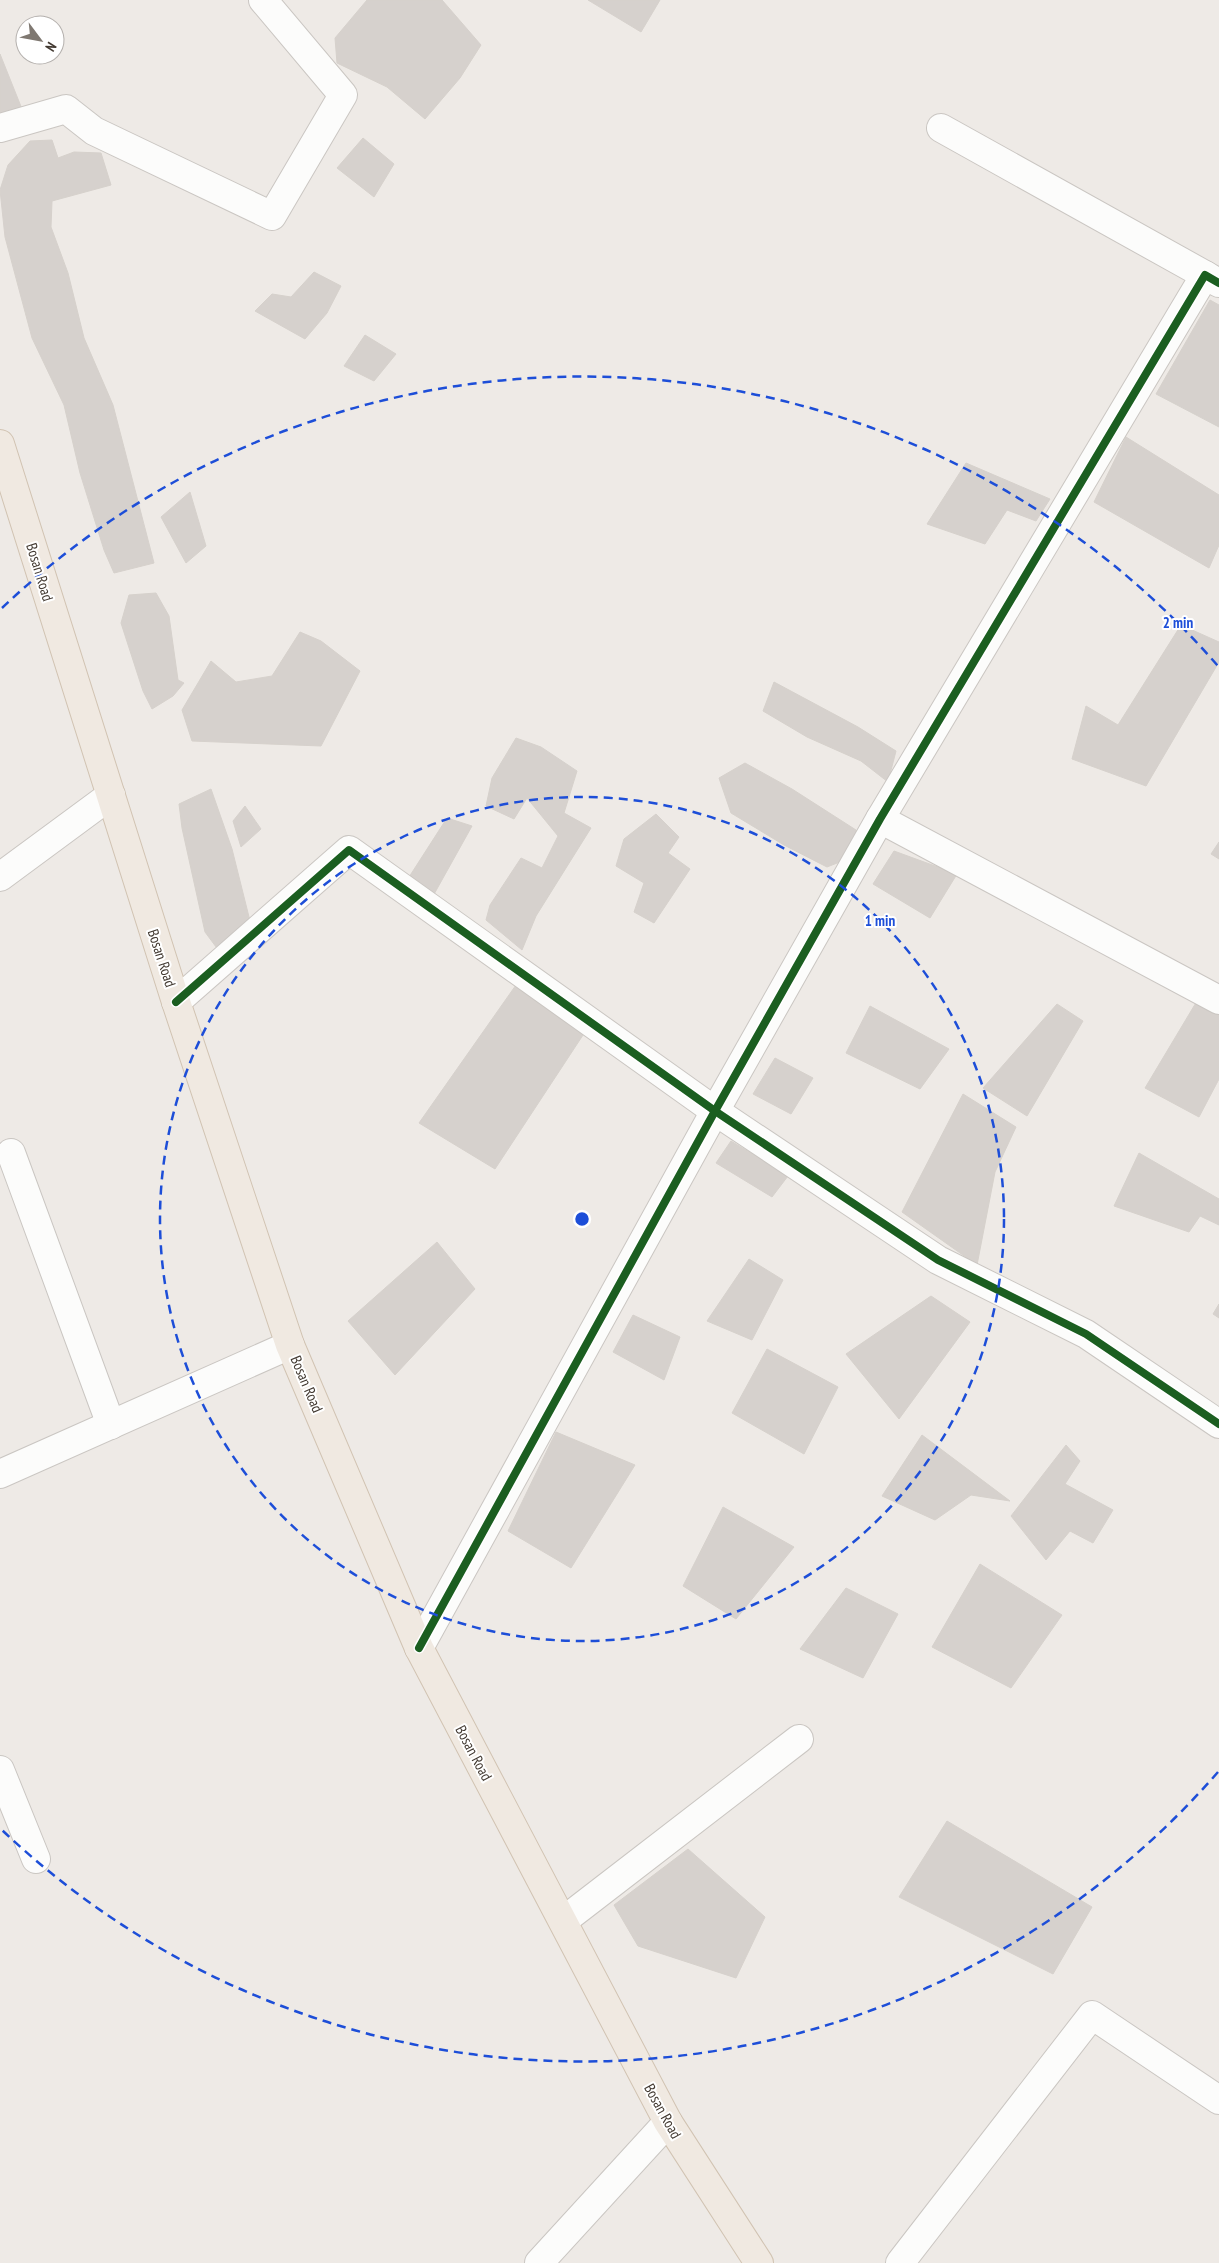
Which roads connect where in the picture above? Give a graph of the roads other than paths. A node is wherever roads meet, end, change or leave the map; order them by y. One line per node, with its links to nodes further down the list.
1 (263, 0): 2 (street)
2 (0, 128)
3 (941, 128): 4 (street)
4 (1212, 279): 7 (street)
5 (0, 444): 6 (main road, Bosan Road)
6 (111, 795): 8 (street); 10 (main road, Bosan Road)
7 (880, 819): 9 (street); 11 (street)
8 (0, 877)
9 (1219, 1000)
10 (176, 1002): 11 (street); 13 (main road, Bosan Road)
11 (715, 1111): 14 (street); 17 (street)
12 (11, 1153): 15 (street)
13 (290, 1345): 15 (street); 17 (main road, Bosan Road)
14 (1219, 1424)
15 (110, 1425): 16 (street)
16 (0, 1474)
17 (419, 1648): 21 (main road, Bosan Road)
18 (799, 1739): 21 (street)
19 (0, 1770): 20 (street)
20 (36, 1859)
21 (563, 1921): 23 (main road, Bosan Road)
22 (1219, 2100): 26 (street)
23 (668, 2122): 24 (street); 25 (main road, Bosan Road)
24 (538, 2263)
25 (759, 2263)
26 (900, 2263)

